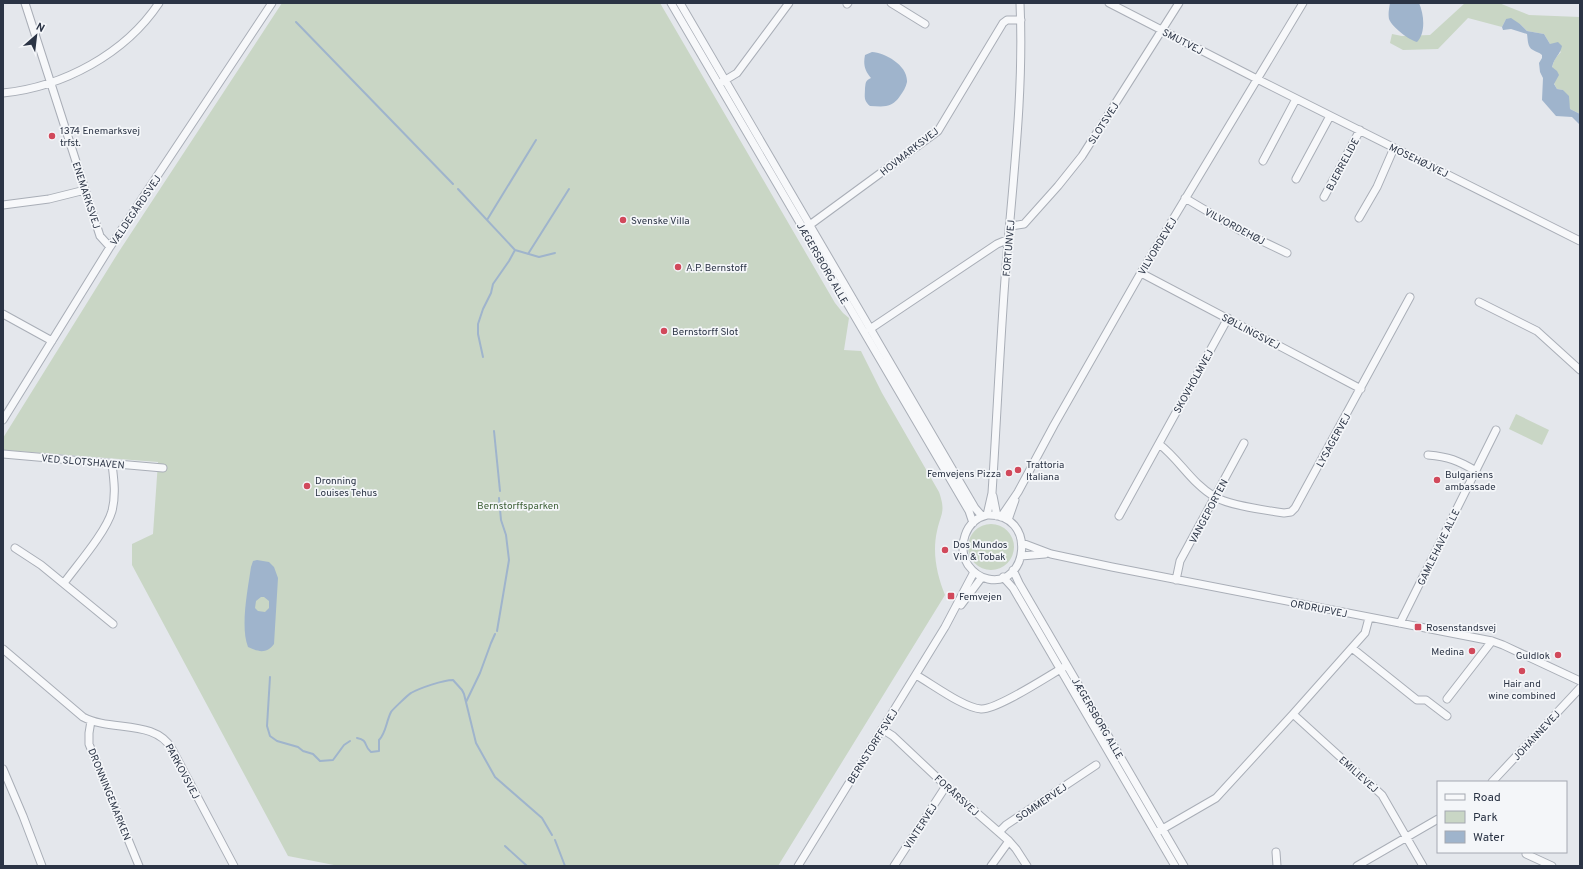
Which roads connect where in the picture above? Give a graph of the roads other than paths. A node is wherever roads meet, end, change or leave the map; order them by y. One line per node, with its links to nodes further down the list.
1 (25, 3): 17 (street, ENEMARKSVEJ)
2 (160, 3): 17 (street)
3 (272, 3): 36 (street, VÆLDEGÅRDSVEJ)
4 (671, 3): 18 (street, JÆGERSBORG ALLE)
5 (680, 3): 16 (street, JÆGERSBORG ALLE)
6 (789, 3): 16 (street)
7 (891, 3): 13 (street)
8 (1020, 3): 12 (street, FORTUNVEJ)
9 (1109, 3): 14 (street, SMUTVEJ)
10 (1179, 3): 14 (street, SLOTSVEJ)
11 (1303, 3): 15 (street, VILVORDEVEJ)
12 (1021, 20): 31 (street, HOVMARKSVEJ); 32 (street, FORTUNVEJ)
13 (925, 24)
14 (1162, 30): 15 (street, SMUTVEJ); 32 (street, SLOTSVEJ)
15 (1257, 79): 20 (street, MOSEHØJVEJ); 28 (street, VILVORDEVEJ)
16 (726, 81): 18 (street); 31 (street, JÆGERSBORG ALLE)
17 (50, 82): 19 (street); 26 (street, ENEMARKSVEJ)
18 (719, 85): 33 (street, JÆGERSBORG ALLE)
19 (3, 93)
20 (1296, 99): 21 (street, MOSEHØJVEJ); 24 (street)
21 (1330, 116): 22 (street, MOSEHØJVEJ); 25 (street)
22 (1360, 130): 23 (street, MOSEHØJVEJ); 27 (street, BJERRELIDE)
23 (1394, 148): 30 (street); 35 (street, MOSEHØJVEJ)
24 (1263, 161)
25 (1296, 179)
26 (85, 190): 29 (street); 36 (street, ENEMARKSVEJ)
27 (1324, 197)
28 (1185, 198): 37 (street, VILVORDEHØJ); 38 (street, VILVORDEVEJ)
29 (3, 205)
30 (1359, 218)
31 (810, 225): 33 (street, HOVMARKSVEJ); 43 (street, JÆGERSBORG ALLE)
32 (1011, 226): 34 (street, FORTUNVEJ)
33 (803, 230): 63 (street, JÆGERSBORG ALLE)
34 (1009, 239): 43 (street); 57 (street, FORTUNVEJ)
35 (1580, 241)
36 (110, 247): 44 (street, VÆLDEGÅRDSVEJ)
37 (1286, 253)
38 (1141, 273): 42 (street, SØLLINGSVEJ); 56 (street, VILVORDEVEJ)
39 (1410, 297): 46 (street, LYSAGERVEJ)
40 (1479, 302): 45 (street)
41 (3, 314): 44 (street)
42 (1228, 318): 46 (street, SØLLINGSVEJ); 50 (street, SKOVHOLMVEJ)
43 (870, 329): 59 (street, JÆGERSBORG ALLE)
44 (52, 341): 47 (street, VÆLDEGÅRDSVEJ)
45 (1580, 370)
46 (1361, 388): 58 (street, LYSAGERVEJ)
47 (3, 420)
48 (1496, 430): 55 (street, GAMLEHAVE ALLE)
49 (1244, 443): 58 (street, VANGEPORTEN)
50 (1159, 444): 58 (street); 61 (street, SKOVHOLMVEJ)
51 (3, 454): 53 (street, VED SLOTSHAVEN)
52 (1428, 455): 55 (street)
53 (112, 464): 54 (street, VED SLOTSHAVEN); 73 (street)
54 (163, 468)
55 (1476, 471): 75 (street, GAMLEHAVE ALLE)
56 (1018, 492): 60 (street, VILVORDEVEJ); 62 (street, VILVORDEVEJ)
57 (992, 493): 59 (street, FORTUNVEJ); 60 (street, FORTUNVEJ)
58 (1215, 497): 72 (street, VANGEPORTEN)
59 (984, 516): 60 (street); 63 (street)
60 (999, 516): 62 (street)
61 (1119, 516)
62 (1008, 520): 64 (street)
63 (973, 522): 69 (street)
64 (1022, 543): 66 (street, ORDRUPVEJ); 67 (street)
65 (15, 548): 73 (street)
66 (1051, 554): 67 (street, ORDRUPVEJ); 72 (street, ORDRUPVEJ)
67 (1021, 556): 68 (street)
68 (1013, 570): 71 (street); 81 (street, JÆGERSBORG ALLE)
69 (974, 572): 70 (street); 77 (street, BERNSTORFFSVEJ)
70 (982, 577): 71 (street); 77 (street, BERNSTORFFSVEJ)
71 (1003, 577): 82 (street, JÆGERSBORG ALLE)
72 (1176, 580): 74 (street, ORDRUPVEJ)
73 (64, 583): 76 (street)
74 (1369, 618): 75 (street, ORDRUPVEJ); 80 (street)
75 (1400, 623): 78 (street, ORDRUPVEJ)
76 (113, 624)
77 (945, 627): 83 (street, BERNSTORFFSVEJ)
78 (1492, 641): 84 (street, ORDRUPVEJ); 86 (street)
79 (3, 648): 89 (street, PARKOVSVEJ)
80 (1352, 648): 87 (street); 88 (street)
81 (1067, 665): 82 (street); 98 (street, JÆGERSBORG ALLE)
82 (1060, 669): 83 (street); 100 (street, JÆGERSBORG ALLE)
83 (916, 675): 90 (street, BERNSTORFFSVEJ)
84 (1580, 681)
85 (1580, 688): 95 (street, JOHANNEVEJ)
86 (1447, 699)
87 (1293, 714): 98 (street); 101 (street, EMILIEVEJ)
88 (1447, 716)
89 (91, 721): 106 (street, DRONNINGEMARKEN); 107 (street, PARKOVSVEJ)
90 (882, 729): 96 (street, FORÅRSVEJ); 108 (street, BERNSTORFFSVEJ)
91 (1096, 765): 94 (street, SOMMERVEJ)
92 (1080, 766): 94 (street)
93 (3, 769): 105 (street)
94 (1085, 772): 99 (street, SOMMERVEJ)
95 (1493, 781)
96 (946, 786): 99 (street, FORÅRSVEJ); 109 (street, VINTERVEJ)
97 (1437, 820): 101 (street)
98 (1162, 829): 100 (street); 113 (street, JÆGERSBORG ALLE)
99 (999, 832): 102 (street, FORÅRSVEJ)
100 (1156, 833): 112 (street, JÆGERSBORG ALLE)
101 (1406, 837): 115 (street); 116 (street, EMILIEVEJ)
102 (1009, 841): 110 (street); 111 (street, FORÅRSVEJ)
103 (1276, 852): 114 (street)
104 (1526, 854): 117 (street)
105 (42, 866)
106 (139, 866)
107 (234, 866)
108 (798, 866)
109 (894, 866)
110 (991, 866)
111 (1026, 866)
112 (1175, 866)
113 (1184, 866)
114 (1277, 866)
115 (1357, 866)
116 (1423, 866)
117 (1552, 866)

